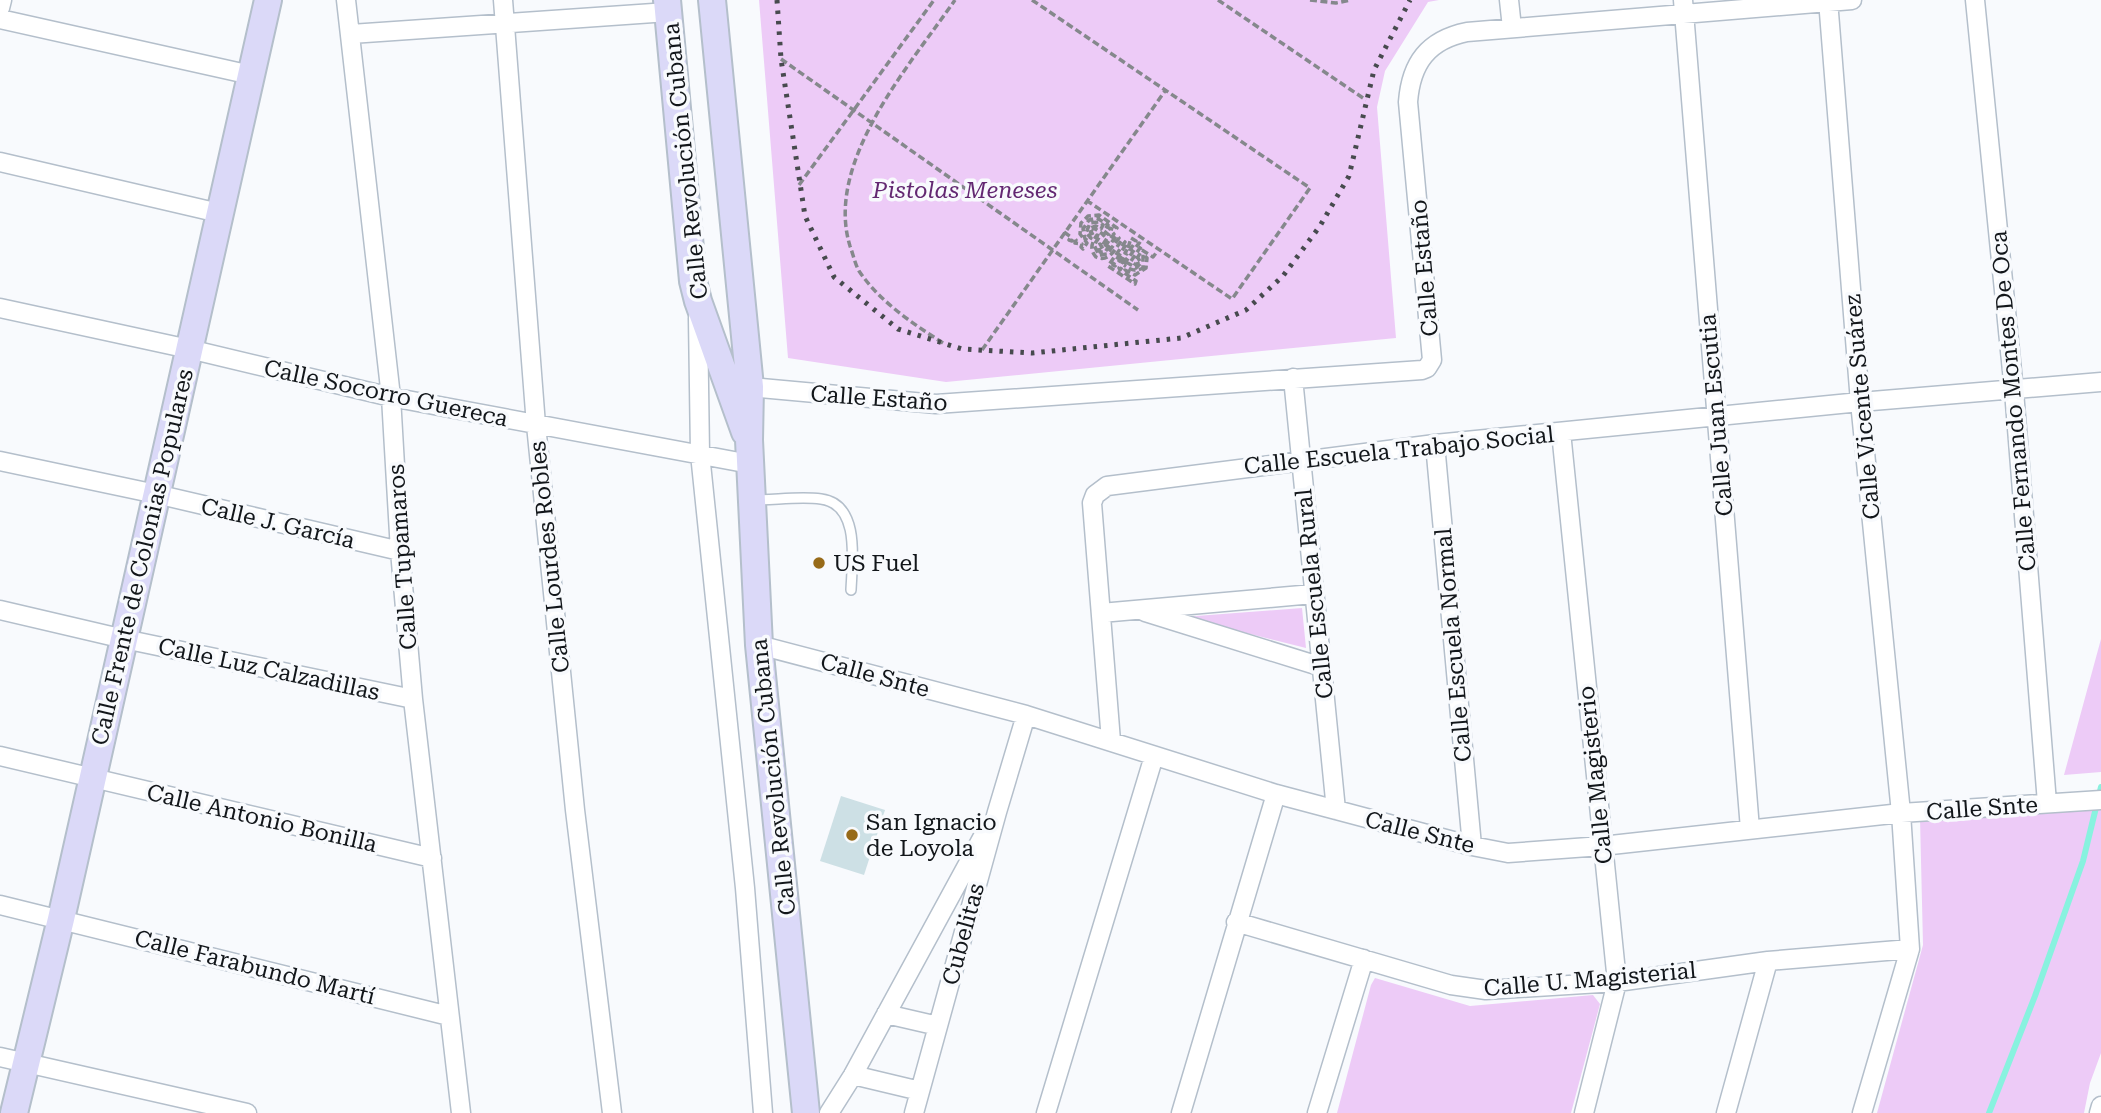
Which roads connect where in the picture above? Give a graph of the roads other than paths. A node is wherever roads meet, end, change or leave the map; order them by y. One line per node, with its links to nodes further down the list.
1 (2, 0): 11 (street)
2 (268, 0): 17 (street, Calle Frente de Colonias Populares)
3 (346, 0): 16 (street, Calle Tupamaros)
4 (503, 0): 14 (street, Calle Lourdes Robles)
5 (712, 0): 25 (street, Calle Revolución Cubana)
6 (1509, 0): 15 (street)
7 (1852, 0): 9 (street, Calle Estaño)
8 (1975, 0): 26 (street, Calle Fernando Montes De Oca)
9 (1828, 1): 12 (street, Calle Estaño); 28 (street, Calle Vicente Suárez)
10 (668, 6): 14 (street); 20 (street, Calle Revolución Cubana)
11 (0, 8)
12 (1684, 8): 15 (street, Calle Estaño); 29 (street, Calle Juan Escutia)
13 (0, 19): 17 (street)
14 (505, 23): 16 (street); 30 (street, Calle Lourdes Robles)
15 (1511, 28): 23 (street, Calle Estaño)
16 (351, 34): 27 (street, Calle Tupamaros)
17 (251, 75): 19 (street, Calle Frente de Colonias Populares)
18 (0, 162): 19 (street)
19 (219, 213): 22 (street, Calle Frente de Colonias Populares)
20 (698, 301): 33 (street, Calle Revolución Cubana); 34 (street)
21 (0, 308): 22 (street, Calle Socorro Guereca)
22 (189, 349): 27 (street, Calle Socorro Guereca); 37 (street, Calle Frente de Colonias Populares)
23 (1293, 378): 25 (street, Calle Estaño); 35 (street, Calle Escuela Rural)
24 (2101, 382): 26 (street, Calle Escuela Trabajo Social)
25 (750, 387): 33 (street, Calle Revolución Cubana)
26 (2014, 391): 28 (street, Calle Escuela Trabajo Social); 56 (street, Calle Fernando Montes De Oca)
27 (391, 397): 30 (street, Calle Socorro Guereca); 39 (street, Calle Tupamaros)
28 (1860, 402): 29 (street, Calle Escuela Trabajo Social); 59 (street, Calle Vicente Suárez)
29 (1716, 417): 31 (street, Calle Escuela Trabajo Social); 60 (street, Calle Juan Escutia)
30 (536, 425): 34 (street, Calle Socorro Guereca); 82 (street, Calle Lourdes Robles)
31 (1561, 432): 32 (street, Calle Escuela Trabajo Social); 62 (street, Calle Magisterio)
32 (1435, 444): 35 (street, Calle Escuela Trabajo Social); 61 (street, Calle Escuela Normal)
33 (749, 452): 34 (street, Calle Socorro Guereca); 38 (street, Calle Revolución Cubana)
34 (700, 454): 83 (street)
35 (1301, 460): 41 (street, Calle Escuela Rural); 44 (street, Calle Escuela Trabajo Social)
36 (0, 461): 37 (street, Calle J. García)
37 (156, 495): 39 (street, Calle J. García); 45 (street, Calle Frente de Colonias Populares)
38 (753, 500): 40 (lane); 46 (street, Calle Revolución Cubana)
39 (400, 551): 48 (street, Calle Tupamaros)
40 (851, 590)
41 (1313, 594): 43 (street); 47 (street, Calle Escuela Rural)
42 (0, 610): 45 (street, Calle Luz Calzadillas)
43 (1137, 610): 44 (street); 47 (street)
44 (1101, 613): 50 (street)
45 (124, 639): 48 (street, Calle Luz Calzadillas); 53 (street, Calle Frente de Colonias Populares)
46 (759, 645): 49 (street, Calle Snte); 84 (street, Calle Revolución Cubana)
47 (1322, 667): 57 (street, Calle Escuela Rural)
48 (414, 699): 63 (street, Calle Tupamaros)
49 (1026, 715): 50 (street, Calle Snte); 58 (street, Cubelitas)
50 (1111, 741): 52 (street, Calle Snte)
51 (0, 756): 53 (street, Calle Antonio Bonilla)
52 (1154, 756): 54 (street, Calle Snte); 87 (street)
53 (93, 778): 63 (street, Calle Antonio Bonilla); 65 (street, Calle Frente de Colonias Populares)
54 (1276, 794): 57 (street, Calle Snte); 66 (street)
55 (2101, 800): 56 (street, Calle Snte)
56 (2047, 803): 59 (street, Calle Snte)
57 (1336, 810): 61 (street, Calle Snte)
58 (996, 812): 71 (street); 73 (street, Cubelitas)
59 (1901, 813): 60 (street, Calle Snte); 67 (street, Calle Vicente Suárez)
60 (1750, 829): 62 (street, Calle Snte)
61 (1472, 846): 62 (street, Calle Snte)
62 (1602, 846): 70 (street, Calle Magisterio)
63 (432, 859): 72 (street, Calle Tupamaros)
64 (0, 905): 65 (street, Calle Farabundo Martí)
65 (61, 919): 72 (street, Calle Farabundo Martí); 75 (street, Calle Frente de Colonias Populares)
66 (1236, 922): 68 (street, Calle U. Magisterial); 88 (street)
67 (1910, 949): 69 (street, Calle U. Magisterial); 92 (street)
68 (1364, 959): 70 (street, Calle U. Magisterial); 89 (street)
69 (1768, 961): 70 (street, Calle U. Magisterial); 91 (street)
70 (1617, 982): 90 (street, Calle Magisterio)
71 (886, 1014): 73 (street); 76 (street)
72 (449, 1016): 81 (street, Calle Tupamaros)
73 (938, 1026): 77 (street, Cubelitas)
74 (0, 1057): 75 (street)
75 (27, 1064): 79 (street, Calle Frente de Colonias Populares); 80 (street)
76 (853, 1075): 77 (street); 85 (street)
77 (920, 1091): 86 (street, Cubelitas)
78 (2101, 1106): 93 (street)
79 (14, 1113)
80 (247, 1113)
81 (461, 1113)
82 (612, 1113)
83 (762, 1113)
84 (807, 1113)
85 (829, 1113)
86 (914, 1113)
87 (1046, 1113)
88 (1181, 1113)
89 (1317, 1113)
90 (1584, 1113)
91 (1726, 1113)
92 (1862, 1113)
93 (2099, 1113)

